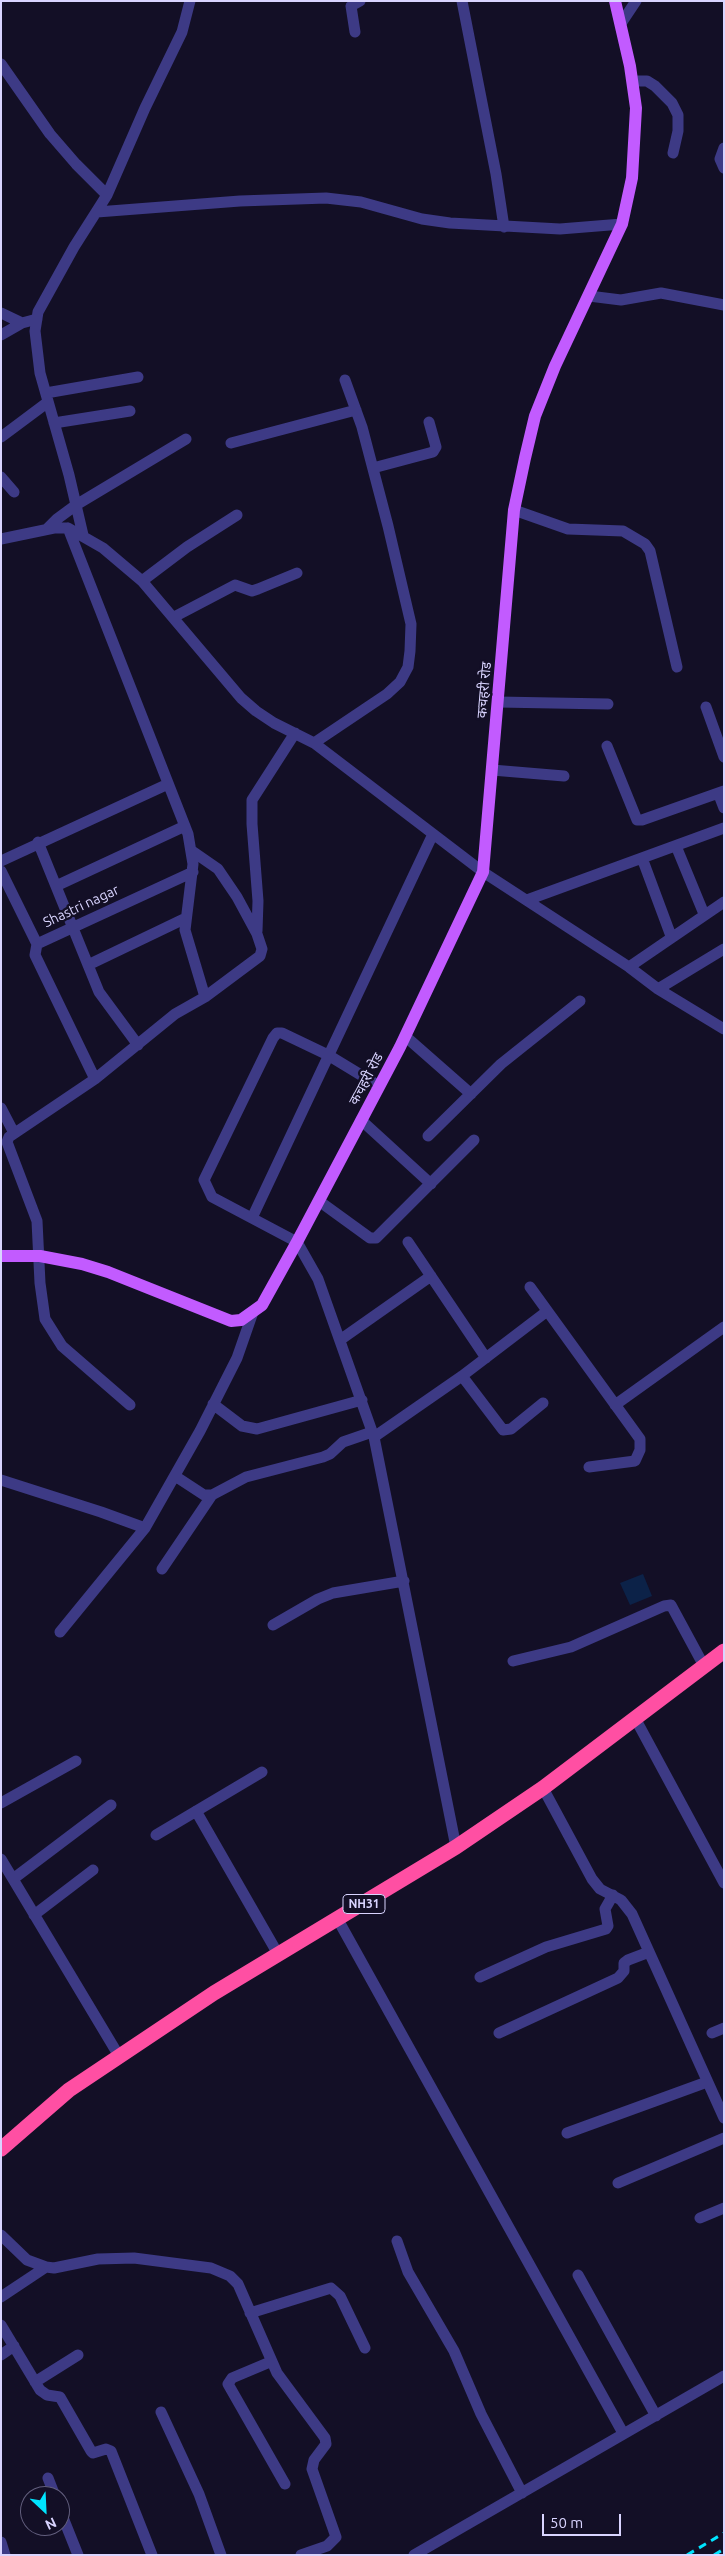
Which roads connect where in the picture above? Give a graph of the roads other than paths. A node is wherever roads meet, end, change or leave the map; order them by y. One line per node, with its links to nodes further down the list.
1 (190, 1): 13 (street)
2 (360, 1): 7 (street)
3 (462, 1): 16 (street)
4 (615, 1): 6 (main road, कचहरी रोड)
5 (636, 1): 6 (street)
6 (622, 22): 9 (main road, कचहरी रोड)
7 (355, 32)
8 (1, 64): 13 (street)
9 (633, 81): 11 (street); 15 (main road, कचहरी रोड)
10 (724, 148): 12 (street)
11 (673, 153)
12 (724, 168)
13 (108, 195): 14 (street)
14 (97, 212): 16 (street); 20 (street)
15 (622, 224): 16 (street); 17 (main road, कचहरी रोड)
16 (504, 227)
17 (589, 296): 18 (street); 37 (main road, कचहरी रोड)
18 (724, 305)
19 (1, 313): 21 (street)
20 (37, 319): 21 (street); 25 (street)
21 (22, 323): 22 (street)
22 (1, 335)
23 (138, 377): 25 (street)
24 (345, 380): 26 (street)
25 (47, 398): 29 (street); 30 (street)
26 (356, 410): 32 (street); 33 (street)
27 (130, 411): 29 (street)
28 (429, 422): 33 (street)
29 (54, 423): 36 (street)
30 (1, 438)
31 (186, 439): 36 (street)
32 (231, 442)
33 (373, 468): 51 (street)
34 (1, 477): 35 (street)
35 (14, 492)
36 (76, 505): 40 (street); 41 (street)
37 (514, 510): 46 (street); 47 (main road, कचहरी रोड)
38 (237, 515): 44 (street)
39 (68, 528): 40 (street); 41 (street); 56 (street)
40 (47, 529): 42 (street)
41 (83, 535): 44 (street)
42 (1, 539)
43 (297, 573): 45 (street)
44 (142, 582): 45 (street)
45 (174, 617): 50 (street)
46 (677, 667)
47 (498, 702): 48 (street); 54 (main road, कचहरी रोड)
48 (608, 704)
49 (706, 707): 53 (street)
50 (296, 733): 51 (street); 78 (street)
51 (314, 743): 61 (street)
52 (607, 746): 57 (street)
53 (724, 757)
54 (492, 770): 55 (street); 69 (main road, कचहरी रोड)
55 (564, 776)
56 (168, 784): 59 (street); 62 (street)
57 (721, 793): 58 (street)
58 (724, 808)
59 (185, 826): 64 (street); 70 (street)
60 (724, 828): 63 (street)
61 (434, 834): 69 (street); 90 (street)
62 (38, 842): 66 (street); 70 (street)
63 (676, 846): 65 (street); 75 (street)
64 (192, 851): 68 (street); 78 (street)
65 (642, 858): 73 (street); 79 (street)
66 (1, 860)
67 (1, 871): 71 (street)
68 (193, 872): 76 (street); 77 (street, Shastri nagar)
69 (483, 872): 73 (street); 88 (main road, कचहरी रोड)
70 (56, 886): 77 (street)
71 (12, 894): 72 (street); 80 (street)
72 (1, 900)
73 (527, 900): 83 (street)
74 (724, 902): 75 (street)
75 (704, 914): 79 (street)
76 (186, 918): 82 (street); 85 (street)
77 (73, 927): 80 (street, Shastri nagar); 82 (street)
78 (257, 934): 85 (street)
79 (671, 936): 83 (street)
80 (36, 944): 91 (street, Shastri nagar)
81 (724, 949): 84 (street)
82 (88, 964): 89 (street)
83 (629, 967): 84 (street)
84 (658, 989): 87 (street)
85 (205, 997): 89 (street)
86 (580, 1000): 93 (street)
87 (724, 1028)
88 (405, 1036): 92 (main road, कचहरी रोड); 93 (street)
89 (138, 1045): 91 (street)
90 (328, 1055): 92 (street); 101 (street); 101 (street)
91 (95, 1079): 96 (street)
92 (379, 1086): 95 (main road, कचहरी रोड)
93 (471, 1094): 97 (street)
94 (1, 1108): 96 (street)
95 (361, 1120): 99 (street); 100 (main road, कचहरी रोड)
96 (14, 1133): 105 (street)
97 (428, 1136)
98 (474, 1140): 99 (street)
99 (431, 1184): 100 (street)
100 (319, 1201): 102 (main road, कचहरी रोड)
101 (252, 1218): 102 (street)
102 (297, 1242): 109 (main road, कचहरी रोड); 111 (street)
103 (408, 1242): 106 (street)
104 (1, 1256): 105 (main road)
105 (40, 1256): 109 (main road); 117 (street)
106 (431, 1276): 111 (street); 112 (street)
107 (530, 1287): 108 (street)
108 (546, 1312): 112 (street); 118 (street)
109 (252, 1314): 116 (street)
110 (724, 1327): 118 (street)
111 (340, 1340): 114 (street)
112 (486, 1358): 113 (street)
113 (462, 1376): 115 (street); 119 (street)
114 (362, 1400): 116 (street); 119 (street)
115 (543, 1403)
116 (213, 1404): 121 (street)
117 (130, 1405)
118 (615, 1405): 120 (street)
119 (373, 1434): 123 (street); 126 (street)
120 (589, 1468)
121 (174, 1476): 123 (street); 124 (street)
122 (1, 1480): 124 (street)
123 (212, 1496): 125 (street)
124 (145, 1528): 128 (street)
125 (162, 1569)
126 (404, 1581): 127 (street); 140 (street)
127 (273, 1625)
128 (60, 1632)
129 (724, 1651): 131 (highway, NH31)
130 (512, 1661): 131 (street)
131 (704, 1666): 132 (highway, NH31)
132 (635, 1718): 135 (highway, NH31); 143 (street)
133 (76, 1761): 136 (street)
134 (262, 1772): 138 (street)
135 (543, 1788): 140 (highway, NH31); 145 (street)
136 (1, 1803)
137 (111, 1805): 144 (street)
138 (196, 1811): 139 (street); 149 (street)
139 (156, 1835)
140 (456, 1847): 147 (highway, NH31)
141 (1, 1859): 144 (street)
142 (93, 1870): 146 (street)
143 (722, 1876)
144 (13, 1879): 146 (street)
145 (613, 1895): 148 (street); 150 (street)
146 (34, 1915): 154 (street)
147 (337, 1918): 149 (highway, NH31); 179 (street)
148 (649, 1952): 152 (street); 155 (street)
149 (278, 1954): 154 (highway, NH31)
150 (480, 1977)
151 (724, 2028): 153 (street)
152 (499, 2033)
153 (712, 2033)
154 (119, 2056): 159 (highway, NH31)
155 (707, 2082): 156 (street); 157 (street)
156 (724, 2118)
157 (567, 2133)
158 (724, 2138): 160 (street)
159 (1, 2149)
160 (618, 2183)
161 (724, 2208): 162 (street)
162 (700, 2218)
163 (1, 2236): 165 (street)
164 (398, 2241): 183 (street)
165 (46, 2267): 167 (street); 168 (street)
166 (578, 2275): 178 (street)
167 (1, 2298)
168 (250, 2312): 171 (street); 174 (street)
169 (1, 2325): 170 (street)
170 (14, 2346): 172 (street); 176 (street)
171 (364, 2348)
172 (1, 2355)
173 (78, 2355): 176 (street)
174 (270, 2362): 181 (street); 190 (street)
175 (724, 2376): 178 (street)
176 (35, 2382): 188 (street)
177 (161, 2412): 189 (street)
178 (656, 2416): 179 (street)
179 (624, 2433): 183 (street)
180 (48, 2478): 182 (street)
181 (285, 2484)
182 (51, 2486)
183 (522, 2493): 191 (street)
184 (70, 2535): 187 (street)
185 (1, 2542): 186 (street)
186 (5, 2555)
187 (78, 2555)
188 (152, 2555)
189 (221, 2555)
190 (300, 2555)
191 (414, 2555)

